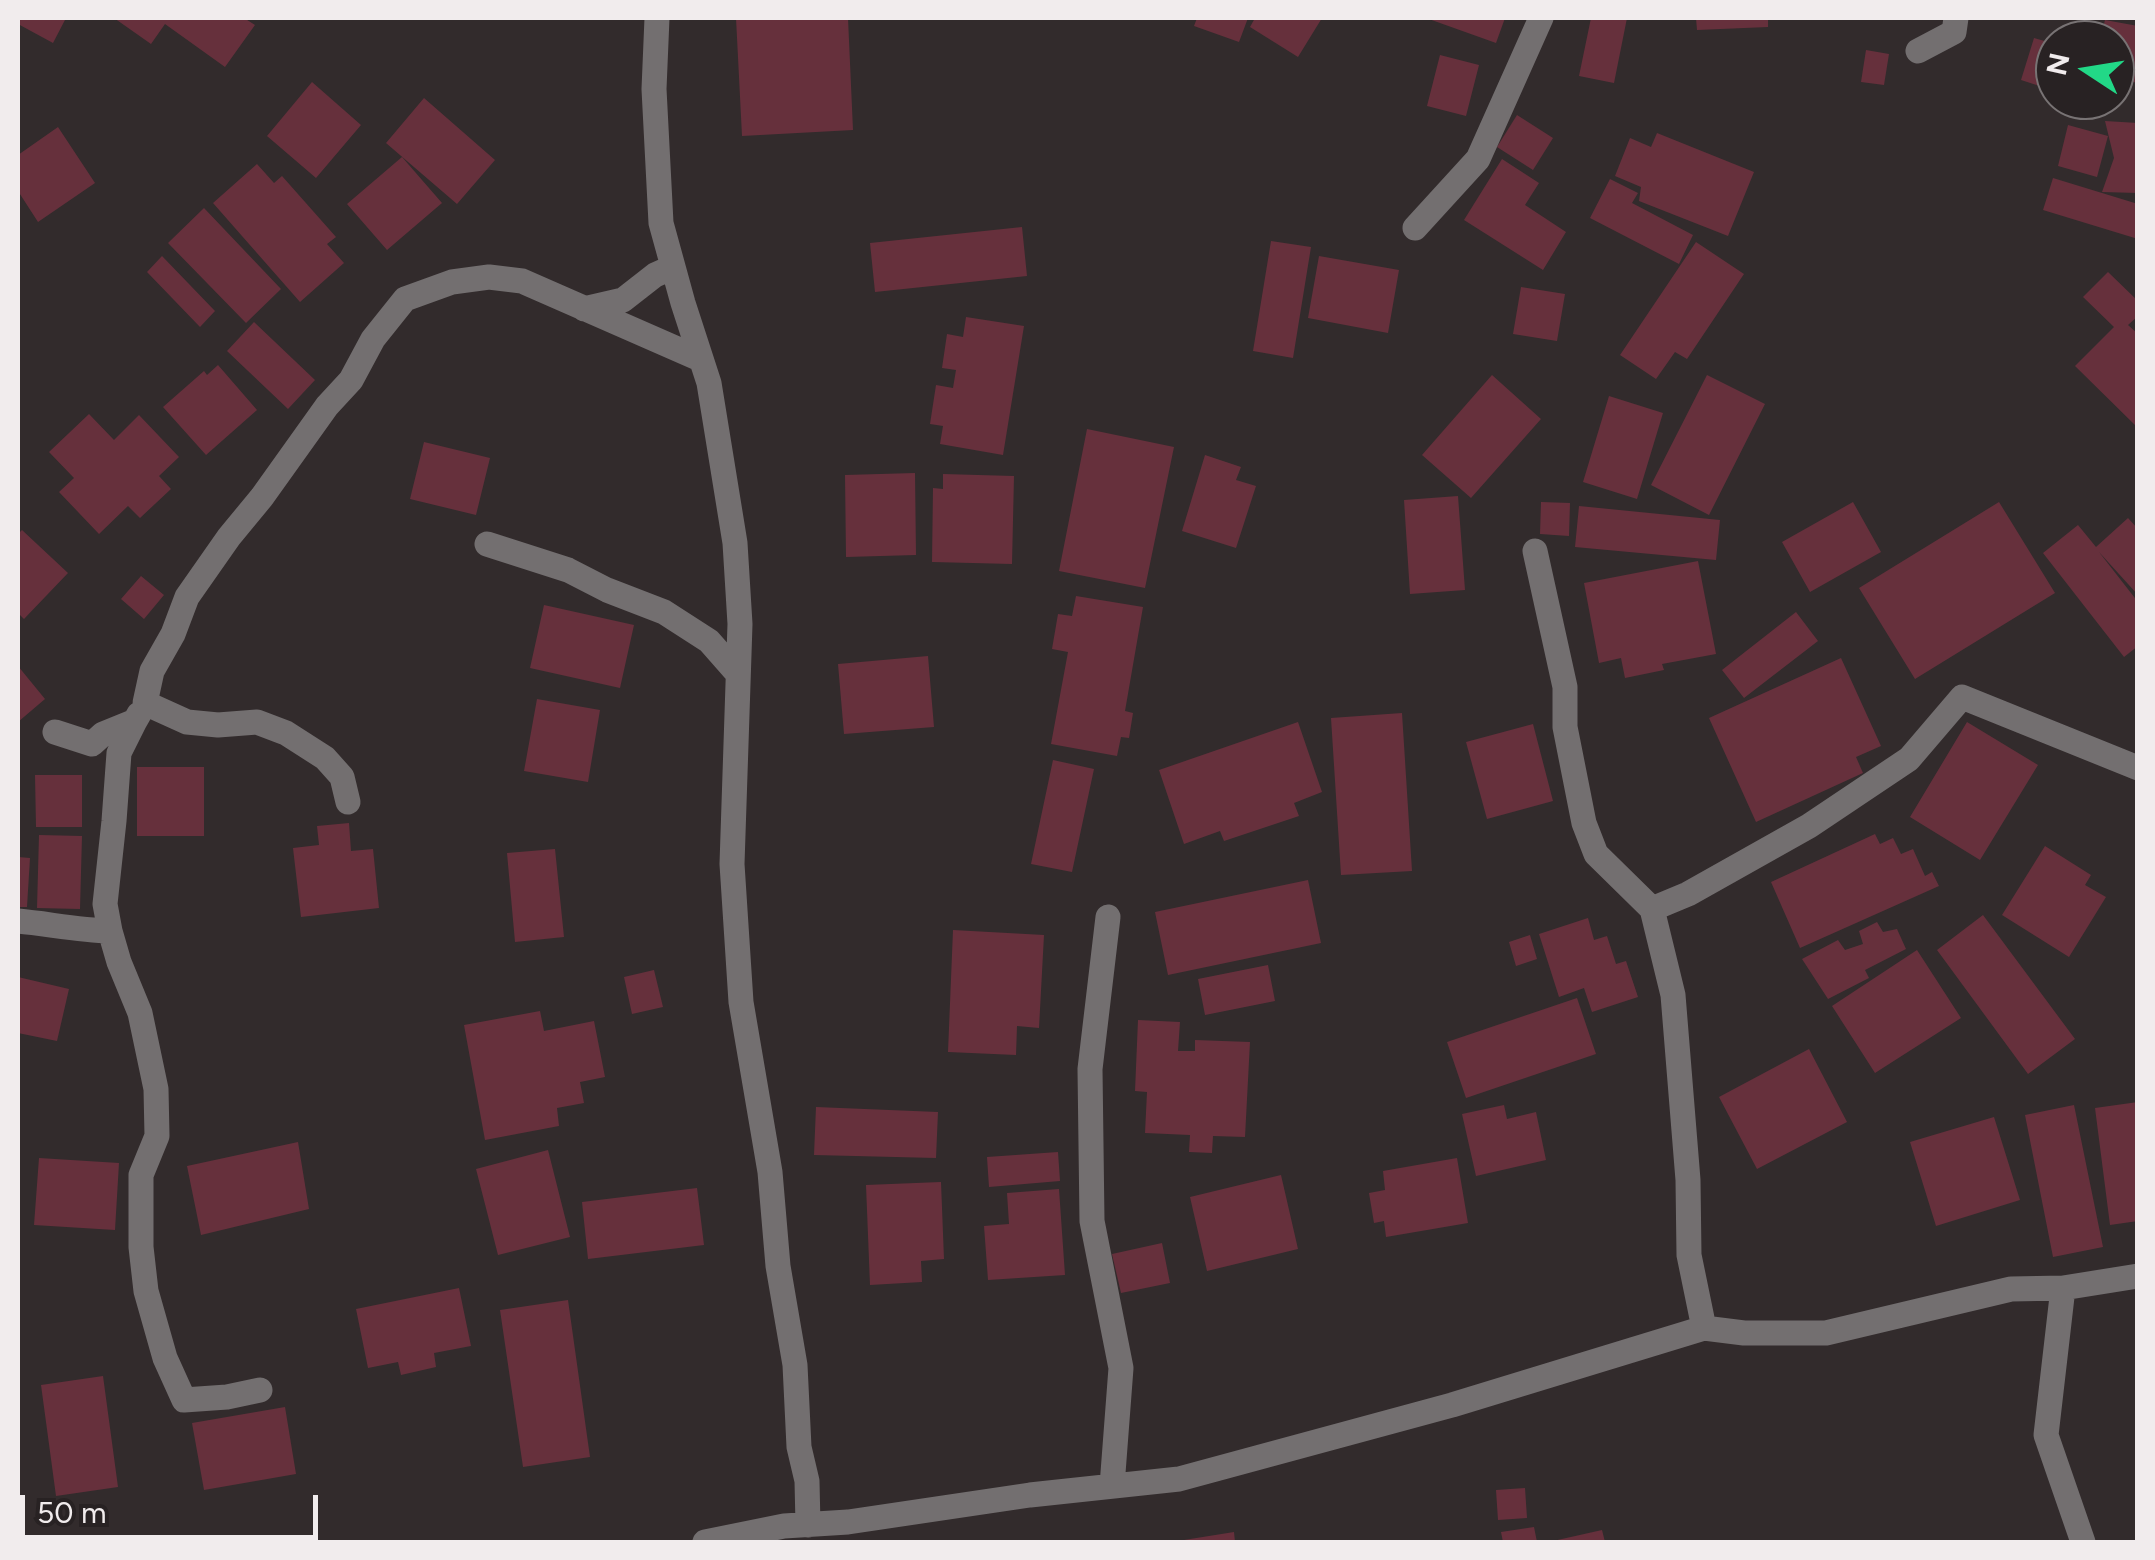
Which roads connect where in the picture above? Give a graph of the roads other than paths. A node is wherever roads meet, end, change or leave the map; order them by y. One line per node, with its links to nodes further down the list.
1 (658, 18): 6 (street)
2 (1541, 18): 5 (street)
3 (1956, 18): 4 (street)
4 (1918, 51)
5 (1415, 228)
6 (673, 267): 7 (street); 8 (street)
7 (584, 309): 8 (street); 12 (street)
8 (700, 359): 11 (street)
9 (487, 544): 11 (street)
10 (1536, 551): 16 (street)
11 (738, 674): 25 (street)
12 (140, 712): 13 (street); 15 (street); 19 (street)
13 (55, 732)
14 (2138, 768): 16 (street)
15 (348, 802)
16 (1652, 909): 22 (street)
17 (1108, 917): 24 (street)
18 (18, 921): 19 (street)
19 (110, 931): 23 (street)
20 (2138, 1276): 21 (street)
21 (2063, 1288): 22 (street); 28 (street)
22 (1704, 1328): 24 (street)
23 (260, 1390)
24 (1112, 1486): 26 (street)
25 (808, 1525): 26 (street); 27 (street)
26 (884, 1530)
27 (705, 1542)
28 (2083, 1542)

